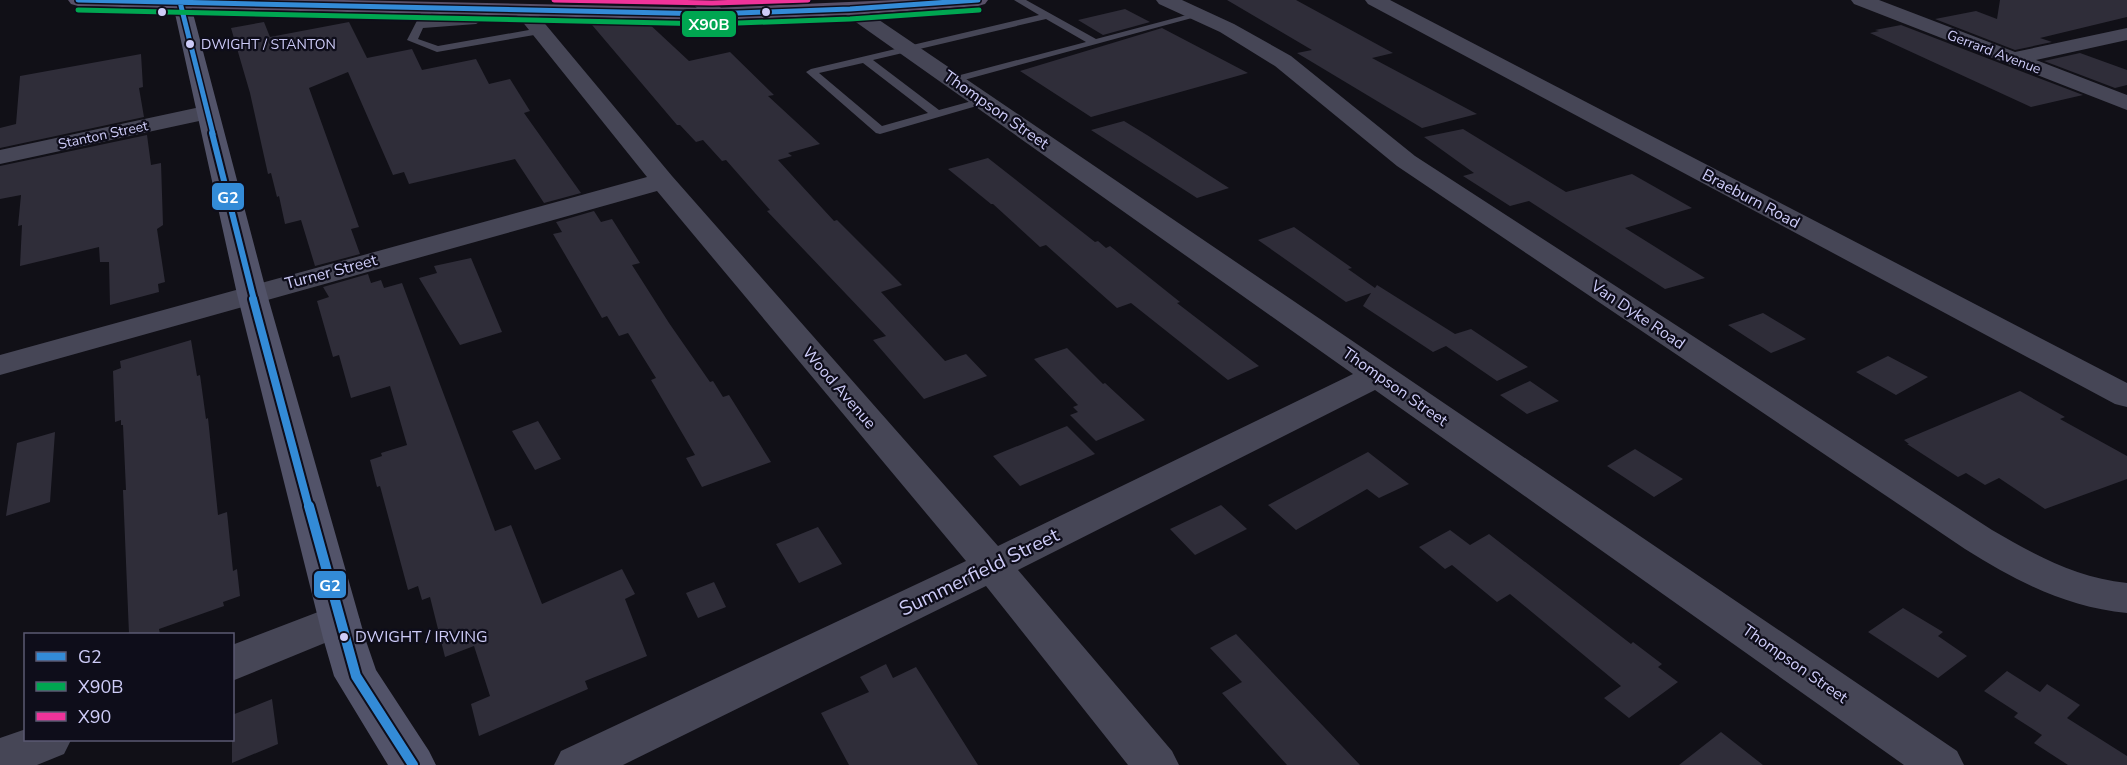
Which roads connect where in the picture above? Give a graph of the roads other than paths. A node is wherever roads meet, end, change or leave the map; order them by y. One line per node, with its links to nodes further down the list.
1 (78, 0): 8 (main road)
2 (700, 0): 11 (street)
3 (978, 0): 10 (main road)
4 (1019, 0): 13 (lane)
5 (1166, 0): 12 (street, Van Dyke Road)
6 (1375, 0): 32 (street, Braeburn Road)
7 (1861, 0): 20 (street, Gerrard Avenue)
8 (180, 2): 9 (main road); 25 (main road)
9 (347, 3): 14 (main road)
10 (850, 9): 11 (main road); 19 (street, Thompson Street)
11 (718, 14): 16 (main road)
12 (1198, 15): 18 (lane); 34 (street, Van Dyke Road)
13 (1047, 16): 18 (lane); 19 (lane)
14 (424, 17): 15 (lane); 16 (main road); 16 (lane)
15 (476, 21)
16 (532, 21): 28 (street, Wood Avenue)
17 (2127, 34): 20 (street)
18 (1094, 42): 22 (lane)
19 (911, 50): 21 (lane); 22 (street, Thompson Street)
20 (2012, 59): 24 (street, Gerrard Avenue)
21 (866, 60): 26 (lane); 26 (lane)
22 (952, 80): 23 (street, Thompson Street)
23 (983, 101): 26 (lane); 31 (street, Thompson Street)
24 (2127, 103)
25 (205, 113): 27 (street, Stanton Street); 29 (main road)
26 (936, 114)
27 (0, 157)
28 (663, 181): 29 (street, Turner Street); 33 (street, Wood Avenue)
29 (252, 294): 30 (street, Turner Street); 35 (main road)
30 (0, 365)
31 (1378, 375): 33 (street, Summerfield Street); 42 (street, Thompson Street)
32 (2127, 397)
33 (992, 566): 40 (street, Summerfield Street); 41 (street, Wood Avenue)
34 (2127, 598)
35 (339, 620): 36 (street); 39 (main road)
36 (234, 663)
37 (45, 741): 38 (street)
38 (0, 759)
39 (413, 765)
40 (577, 765)
41 (1156, 765)
42 (1941, 765)

